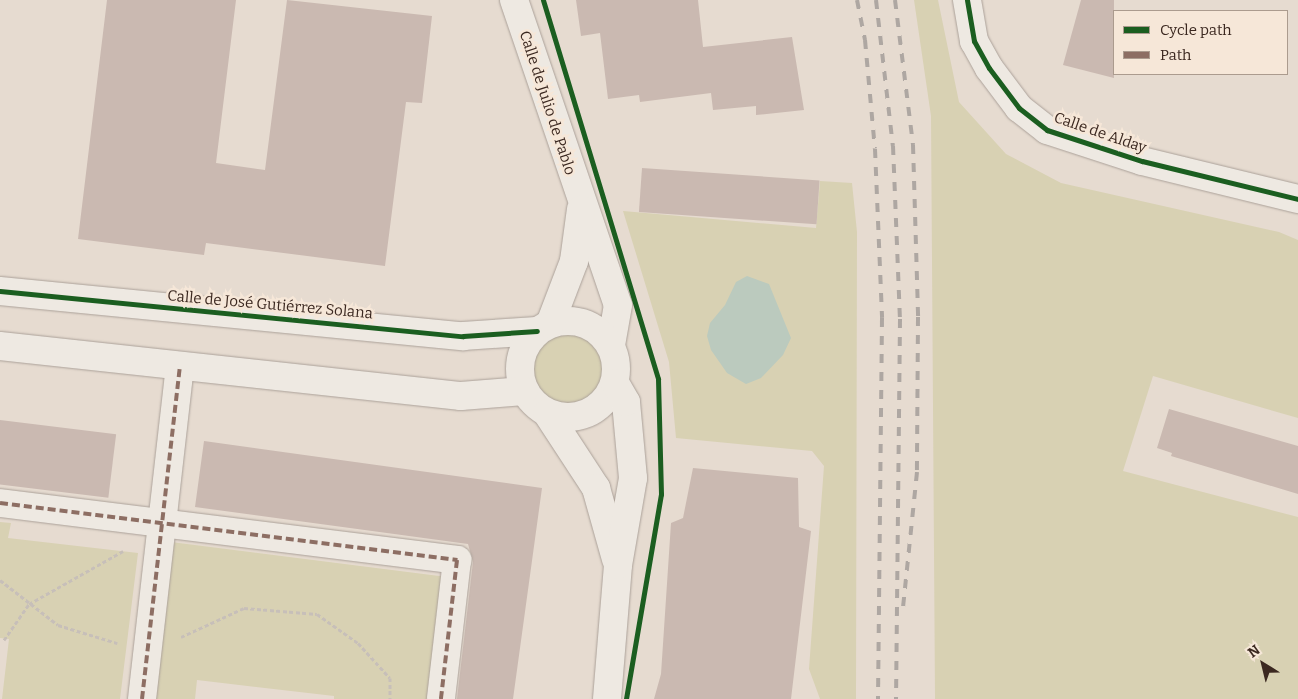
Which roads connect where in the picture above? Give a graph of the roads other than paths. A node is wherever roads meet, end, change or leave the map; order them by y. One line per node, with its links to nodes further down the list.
1 (514, 0): 4 (street, Calle de Julio de Pablo)
2 (967, 0): 3 (street, Calle de Alday)
3 (1298, 199)
4 (582, 205): 6 (street, Calle de Julio de Pablo); 7 (street, Calle de Julio de Pablo)
5 (0, 292): 6 (street, Calle de José Gutiérrez Solana)
6 (543, 327): 7 (street); 11 (street)
7 (611, 345): 10 (street)
8 (0, 346): 9 (street)
9 (180, 367): 11 (street); 14 (street)
10 (615, 383): 12 (street); 15 (street)
11 (524, 391): 12 (street)
12 (547, 413): 15 (street)
13 (0, 503): 14 (street)
14 (163, 521): 16 (street); 17 (street)
15 (618, 565): 18 (street)
16 (142, 699)
17 (441, 699)
18 (607, 699)

